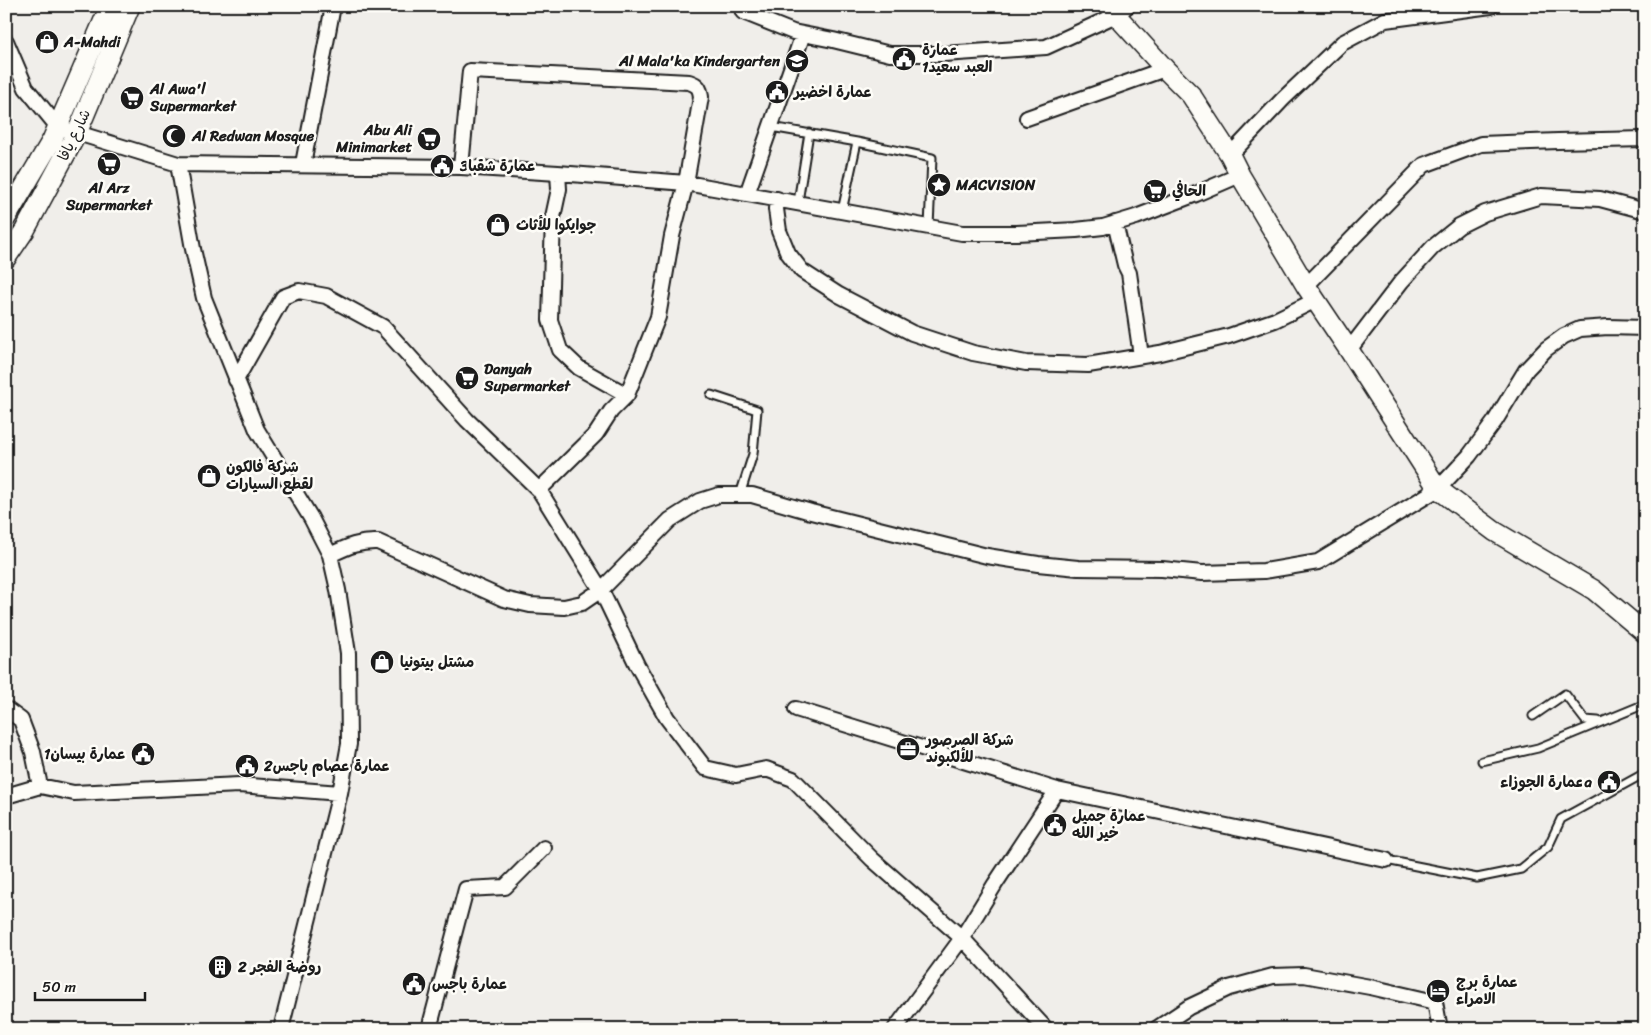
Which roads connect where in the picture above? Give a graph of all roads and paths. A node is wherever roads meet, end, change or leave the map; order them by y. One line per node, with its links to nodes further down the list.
1 (110, 6): 11 (street, شارع يافا)
2 (130, 6): 13 (street, شارع يافا)
3 (334, 6): 19 (street)
4 (741, 6): 7 (street)
5 (1491, 6): 17 (street)
6 (1117, 9): 7 (street); 9 (street)
7 (803, 34): 12 (street)
8 (6, 41): 11 (street)
9 (1165, 69): 10 (street); 17 (street)
10 (1027, 118)
11 (58, 127): 13 (street); 29 (street, شارع يافا)
12 (770, 127): 14 (lane); 24 (street)
13 (77, 133): 18 (street); 32 (street, شارع يافا)
14 (809, 133): 16 (lane); 26 (lane)
15 (1645, 139): 33 (street)
16 (857, 142): 27 (lane); 31 (lane)
17 (1230, 154): 22 (street)
18 (178, 164): 19 (street); 37 (street)
19 (304, 164): 20 (street)
20 (461, 167): 21 (street); 23 (street)
21 (558, 173): 23 (street); 38 (street)
22 (1240, 175): 30 (street); 33 (street)
23 (686, 183): 24 (street); 38 (street)
24 (747, 194): 25 (street)
25 (777, 198): 26 (street); 36 (street)
26 (798, 202): 27 (street)
27 (842, 211): 31 (street)
28 (1645, 211): 35 (street)
29 (6, 218)
30 (1115, 223): 31 (street); 36 (street)
31 (929, 227)
32 (6, 258)
33 (1311, 293): 35 (street); 36 (street)
34 (1645, 328): 40 (street)
35 (1349, 350): 40 (street)
36 (1141, 356)
37 (236, 380): 41 (street); 43 (street)
38 (627, 395): 41 (street)
39 (711, 395): 42 (lane)
40 (1438, 489): 42 (street); 45 (street)
41 (540, 490): 44 (street)
42 (740, 495): 44 (street)
43 (330, 555): 44 (street); 55 (street)
44 (601, 590): 59 (street)
45 (1645, 633)
46 (1645, 704): 50 (lane)
47 (6, 709): 53 (street)
48 (796, 709): 54 (street)
49 (1533, 716): 50 (lane)
50 (1601, 721): 51 (lane)
51 (1482, 761)
52 (1645, 773): 58 (lane)
53 (40, 786): 55 (street); 56 (street)
54 (1057, 790): 58 (street); 59 (street)
55 (340, 793): 60 (street)
56 (6, 796)
57 (544, 848): 61 (street)
58 (1386, 860)
59 (962, 938): 62 (street); 63 (street)
60 (281, 1029)
61 (429, 1029)
62 (895, 1029)
63 (1046, 1029)
64 (1156, 1029): 65 (street)
65 (1440, 1029)

